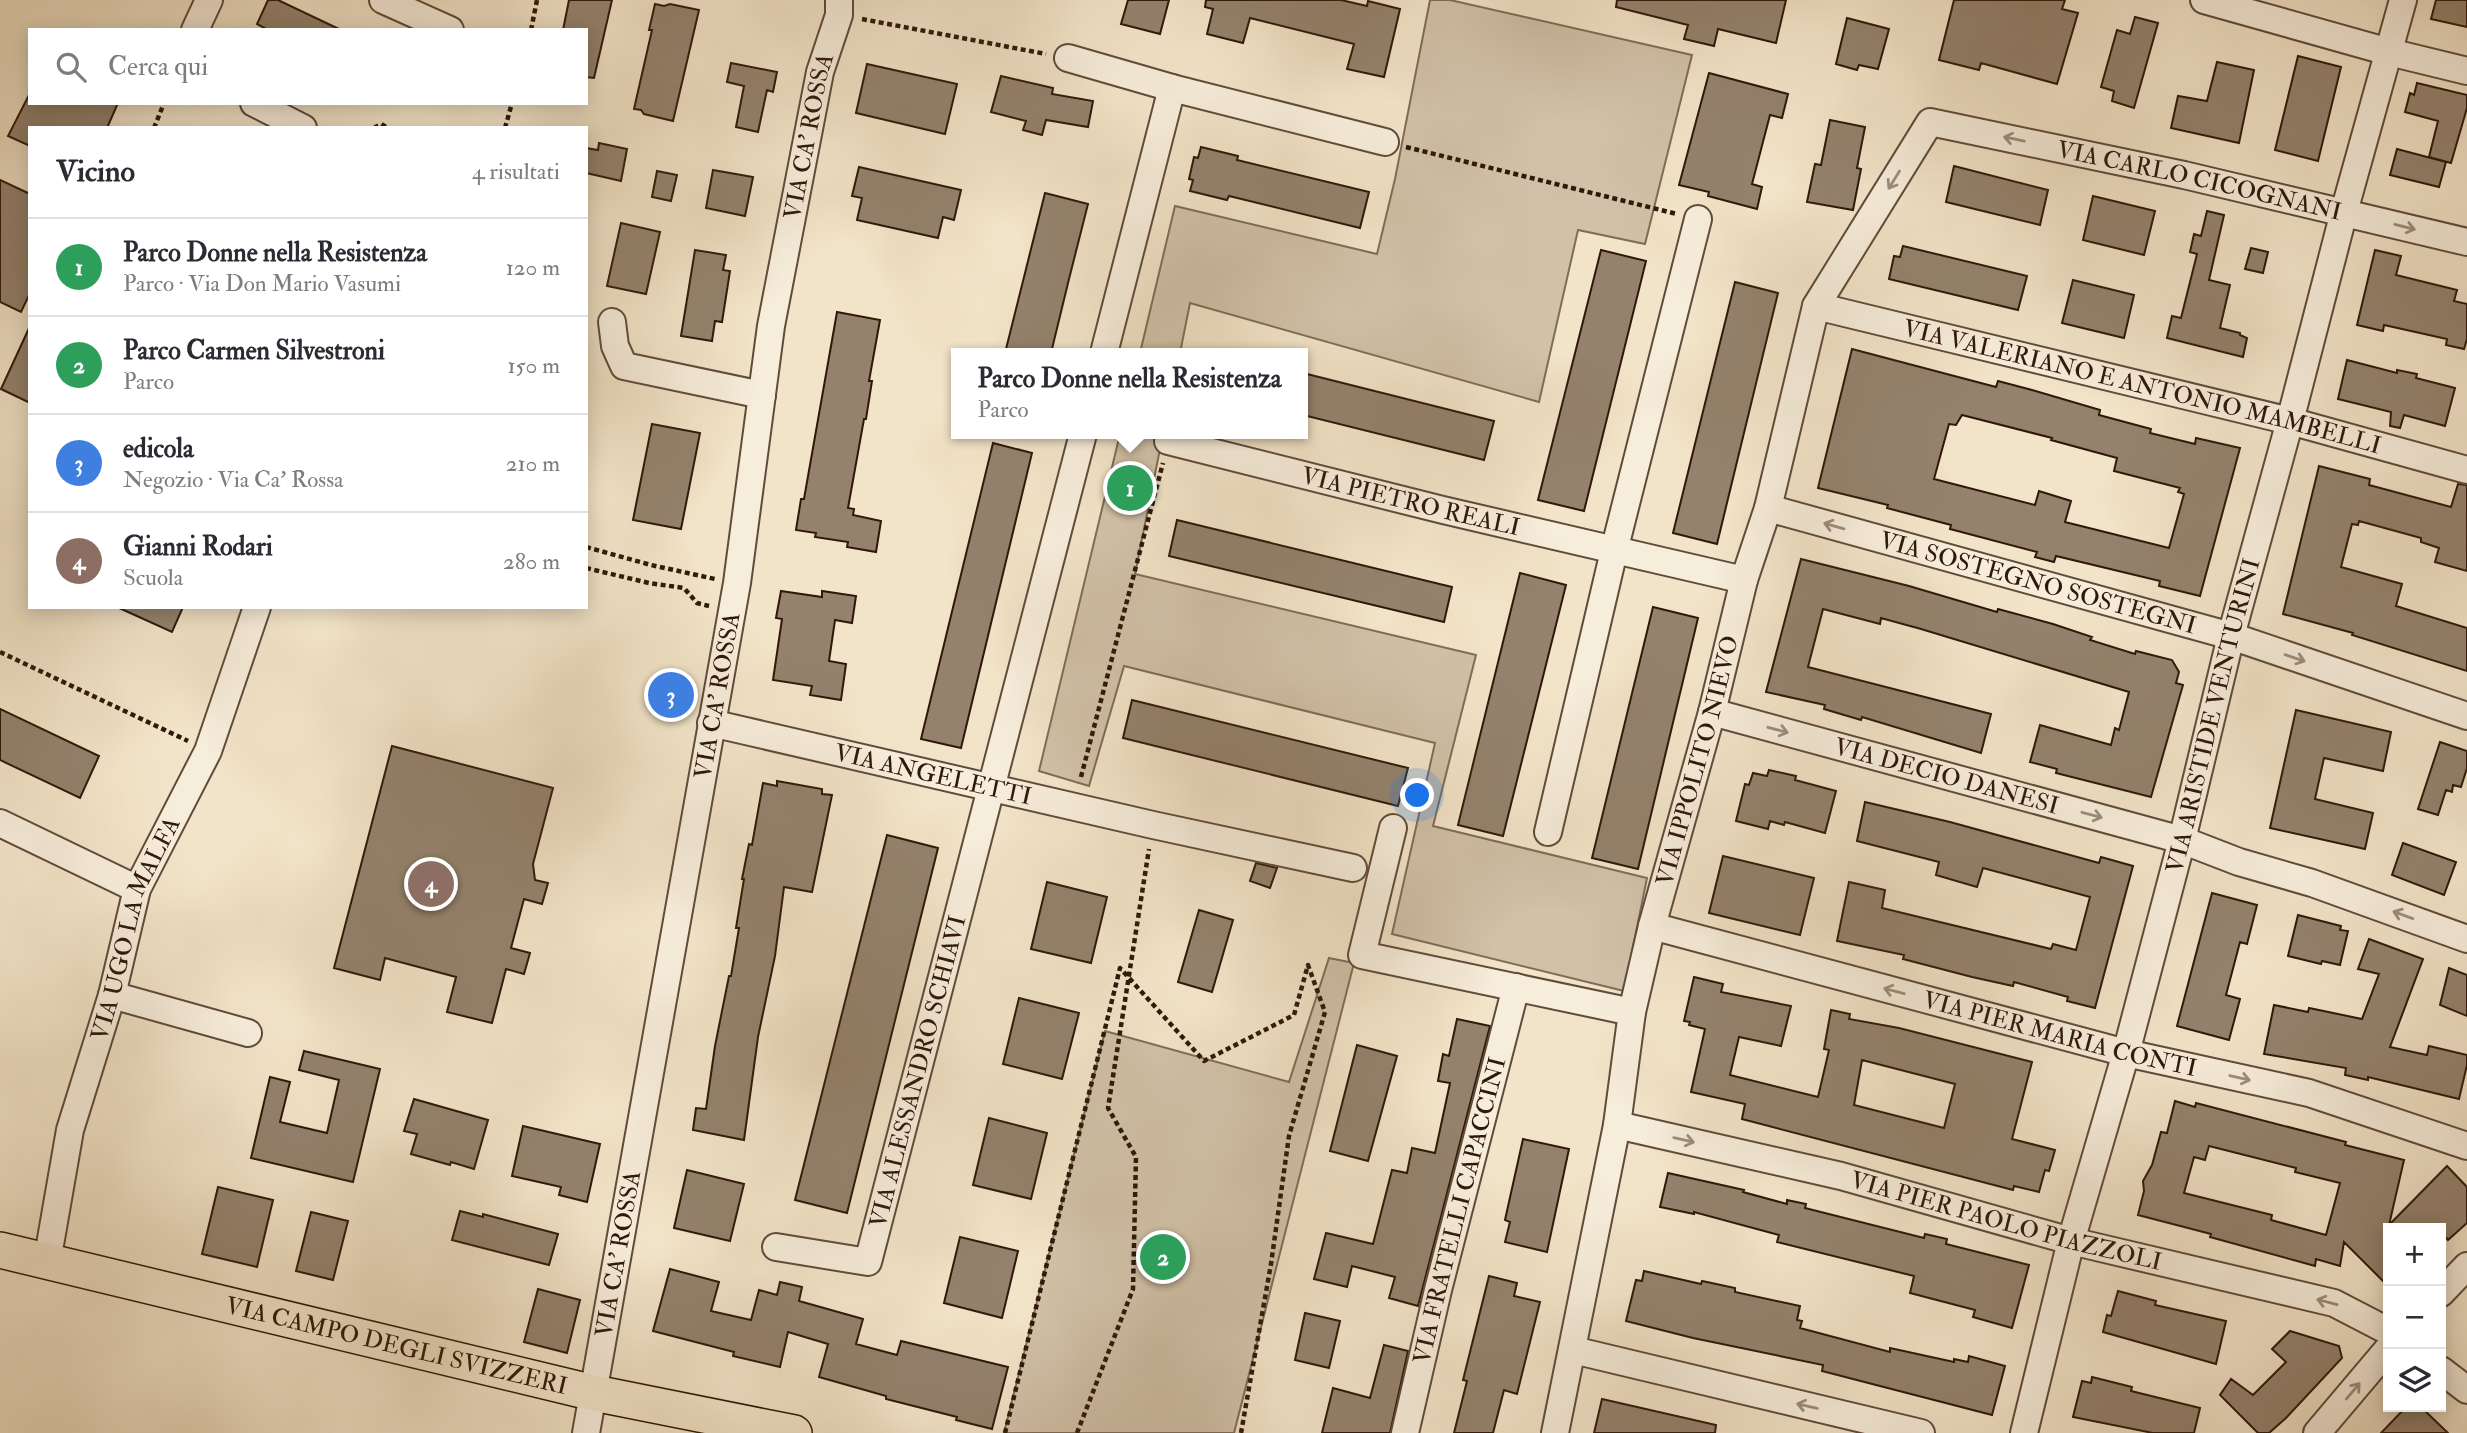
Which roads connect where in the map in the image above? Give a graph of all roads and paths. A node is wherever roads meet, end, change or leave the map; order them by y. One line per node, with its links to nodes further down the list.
1 (383, 0): 6 (street)
2 (537, 0): 7 (path)
3 (2204, 0): 8 (street)
4 (2403, 0): 8 (street, VIA ARISTIDE VENTURINI)
5 (839, 7): 9 (path); 26 (street, VIA CA' ROSSA)
6 (446, 28)
7 (531, 28)
8 (2389, 52): 10 (street); 20 (street, VIA ARISTIDE VENTURINI)
9 (1068, 58): 11 (street)
10 (2467, 71)
11 (1172, 88): 19 (street); 25 (street)
12 (163, 105): 16 (path)
13 (258, 105): 17 (street)
14 (511, 105): 18 (path)
15 (1930, 122): 20 (street, VIA CARLO CICOGNANI, one-way to 15); 23 (street, VIA IPPOLITO NIEVO, one-way to 23)
16 (155, 126)
17 (299, 126)
18 (506, 126)
19 (1385, 142): 21 (path)
20 (2344, 212): 22 (street, VIA CARLO CICOGNANI, one-way to 22); 27 (street, VIA ARISTIDE VENTURINI)
21 (1698, 219): 33 (street)
22 (2467, 242)
23 (1816, 306): 27 (street, VIA VALERIANO E ANTONIO MAMBELLI); 31 (street, VIA IPPOLITO NIEVO)
24 (612, 322): 26 (street)
25 (1105, 348)
26 (762, 395): 36 (street, VIA CA' ROSSA)
27 (2290, 421): 30 (street, VIA VALERIANO E ANTONIO MAMBELLI); 39 (street, VIA ARISTIDE VENTURINI)
28 (1082, 439): 46 (street)
29 (1168, 441): 33 (street, VIA PIETRO REALI); 45 (path)
30 (2467, 470)
31 (1768, 508): 35 (street, VIA IPPOLITO NIEVO); 39 (street, VIA SOSTEGNO SOSTEGNI, one-way to 31)
32 (588, 548): 36 (path)
33 (1615, 551): 35 (street, VIA PIETRO REALI); 50 (street)
34 (588, 568): 38 (path)
35 (1744, 580): 41 (street, VIA IPPOLITO NIEVO)
36 (737, 583): 38 (street, VIA CA' ROSSA)
37 (256, 609): 44 (street, VIA UGO LA MALFA)
38 (732, 611): 43 (street, VIA CA' ROSSA)
39 (2231, 636): 42 (street, VIA SOSTEGNO SOSTEGNI, one-way to 42); 51 (street, VIA ARISTIDE VENTURINI)
40 (0, 652): 44 (path)
41 (1712, 712): 51 (street, VIA DECIO DANESI, one-way to 51); 54 (street, VIA IPPOLITO NIEVO)
42 (2467, 716)
43 (711, 723): 46 (street, VIA ANGELETTI); 75 (street, VIA CA' ROSSA)
44 (208, 751): 53 (street, VIA UGO LA MALFA)
45 (1081, 777)
46 (992, 788): 48 (street, VIA ANGELETTI); 65 (street, VIA ALESSANDRO SCHIAVI)
47 (0, 823): 53 (street)
48 (1153, 825): 52 (street, VIA ANGELETTI); 56 (path)
49 (1393, 828): 57 (street)
50 (1548, 832)
51 (2182, 840): 55 (street, VIA DECIO DANESI, one-way to 51); 61 (street, VIA ARISTIDE VENTURINI)
52 (1353, 868)
53 (137, 888): 58 (street, VIA UGO LA MALFA)
54 (1652, 926): 59 (street, VIA IPPOLITO NIEVO); 61 (street, VIA PIER MARIA CONTI, one-way to 54)
55 (2467, 939)
56 (1128, 978): 78 (path); 79 (path); 80 (path)
57 (1516, 987): 59 (street); 81 (street, VIA FRATELLI CAPACCINI)
58 (112, 995): 60 (street); 67 (street, VIA UGO LA MALFA)
59 (1633, 1012): 62 (street, VIA IPPOLITO NIEVO)
60 (248, 1033)
61 (2126, 1052): 63 (street, VIA PIER MARIA CONTI, one-way to 63); 64 (street, VIA ARISTIDE VENTURINI)
62 (1617, 1125): 64 (street, VIA PIER PAOLO PIAZZOLI, one-way to 64); 71 (street, VIA IPPOLITO NIEVO)
63 (2467, 1146)
64 (2071, 1241): 70 (street, VIA PIER PAOLO PIAZZOLI, one-way to 64); 84 (street, VIA ARISTIDE VENTURINI)
65 (776, 1247)
66 (0, 1250): 67 (main road, VIA CAMPO DEGLI SVIZZERI)
67 (47, 1262): 75 (main road, VIA CAMPO DEGLI SVIZZERI)
68 (2467, 1266): 69 (street)
69 (2446, 1288)
70 (2383, 1328)
71 (1573, 1350): 82 (street, VIA IPPOLITO NIEVO); 83 (street, one-way to 71)
72 (2383, 1355): 85 (street, one-way to 72)
73 (2446, 1374): 74 (street)
74 (2467, 1390)
75 (594, 1393): 76 (street, VIA CA' ROSSA); 77 (main road, VIA CAMPO DEGLI SVIZZERI)
76 (586, 1433)
77 (794, 1433)
78 (1004, 1433)
79 (1077, 1433)
80 (1241, 1433)
81 (1405, 1433)
82 (1555, 1433)
83 (1922, 1433)
84 (2024, 1433)
85 (2317, 1433)

